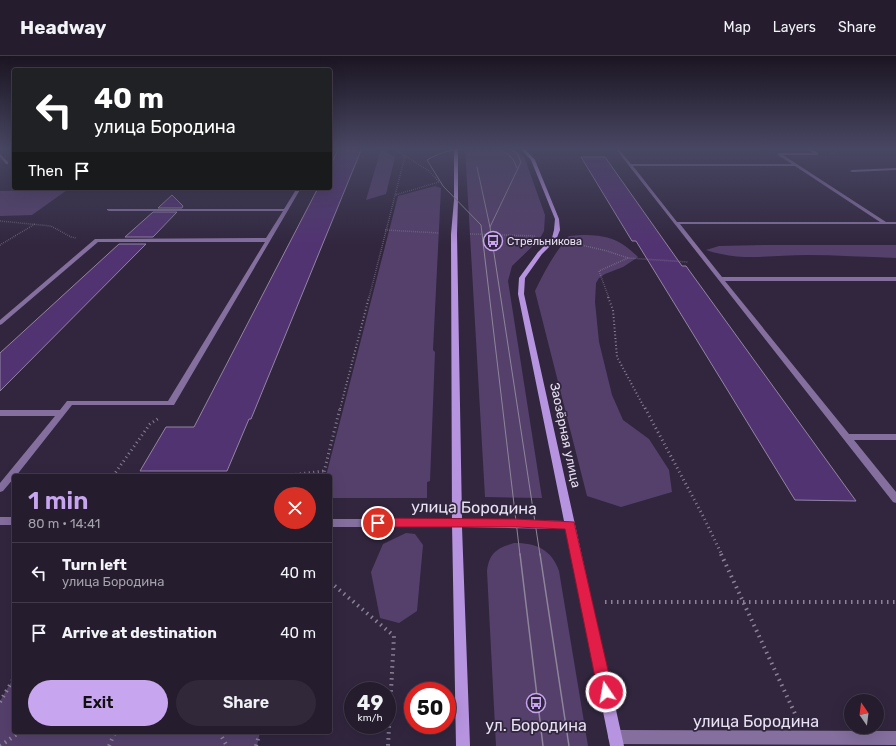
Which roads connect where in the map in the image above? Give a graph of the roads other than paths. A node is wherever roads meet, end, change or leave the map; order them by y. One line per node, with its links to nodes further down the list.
1 (456, 180): 26 (main road)
2 (541, 180): 27 (main road, Заозёрная улица)
3 (642, 180): 8 (street)
4 (819, 180): 9 (street)
5 (299, 190): 7 (street)
6 (109, 210): 7 (street)
7 (286, 210): 11 (street)
8 (676, 223): 9 (street); 12 (street)
9 (885, 223): 10 (street)
10 (896, 223)
11 (269, 240): 14 (street); 15 (street)
12 (720, 279): 13 (street); 17 (street)
13 (896, 279)
14 (0, 323)
15 (62, 413): 16 (street); 19 (street)
16 (0, 414)
17 (846, 437): 18 (street); 22 (street)
18 (896, 437)
19 (12, 474)
20 (12, 474): 21 (street)
21 (0, 489)
22 (896, 499)
23 (0, 521): 24 (street)
24 (12, 521)
25 (332, 522): 26 (street, улица Бородина)
26 (457, 523): 27 (main road, улица Бородина); 30 (main road)
27 (570, 525): 29 (main road, Заозёрная улица)
28 (896, 738): 29 (street, улица Бородина)
29 (616, 741)
30 (463, 746)

